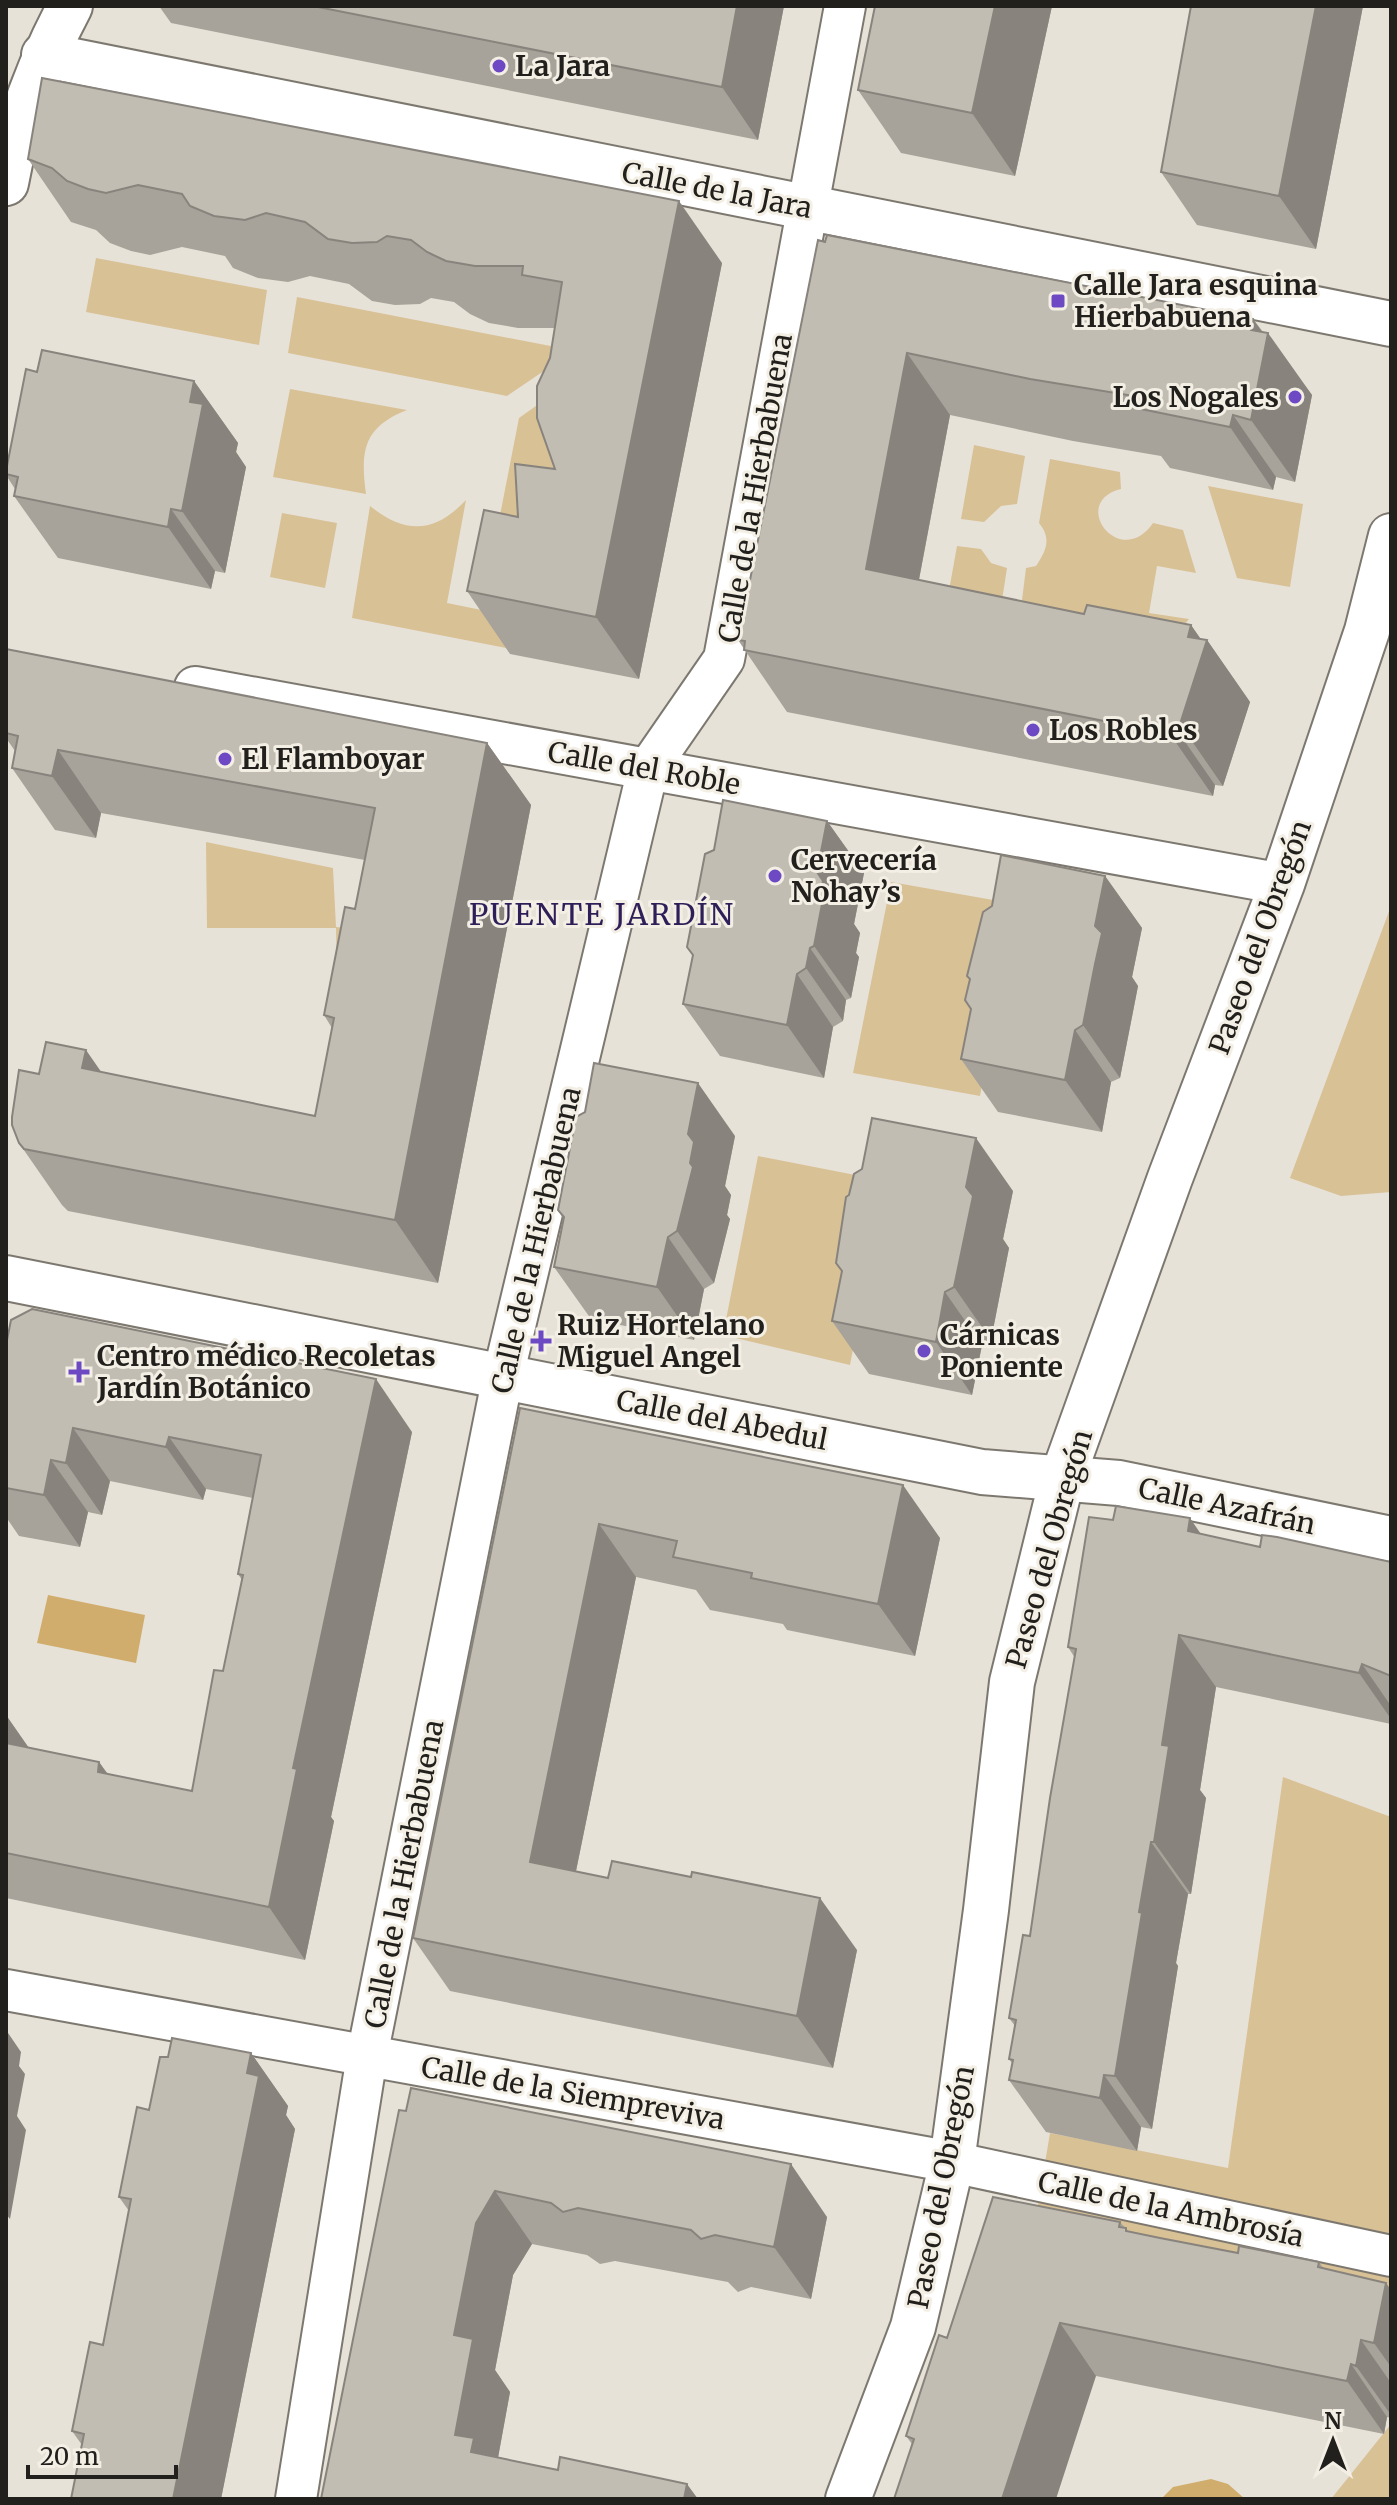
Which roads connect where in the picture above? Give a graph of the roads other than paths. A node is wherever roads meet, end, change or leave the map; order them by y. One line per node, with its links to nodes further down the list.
1 (70, 6): 3 (street)
2 (845, 6): 5 (street, Calle de la Hierbabuena)
3 (44, 55): 4 (street); 5 (street, Calle de la Jara)
4 (6, 183)
5 (806, 208): 6 (street, Calle de la Jara); 9 (street, Calle de la Hierbabuena)
6 (1391, 324)
7 (1391, 536): 10 (street, Paseo del Obregón)
8 (155, 679): 9 (street, Calle del Roble)
9 (648, 769): 10 (street, Calle del Roble); 12 (street, Calle de la Hierbabuena)
10 (1282, 884): 13 (street, Paseo del Obregón)
11 (6, 1278): 12 (street, Calle del Abedul)
12 (503, 1376): 13 (street, Calle del Abedul); 16 (street, Calle de la Hierbabuena)
13 (1062, 1479): 14 (street, Calle Azafrán); 17 (street, Paseo del Obregón)
14 (1391, 1539)
15 (6, 1990): 16 (street, Calle de la Siempreviva)
16 (367, 2056): 17 (street, Calle de la Siempreviva); 19 (street, Calle de la Hierbabuena)
17 (952, 2162): 18 (street, Calle de la Ambrosía); 20 (street, Paseo del Obregón)
18 (1391, 2256)
19 (296, 2499)
20 (848, 2499)

